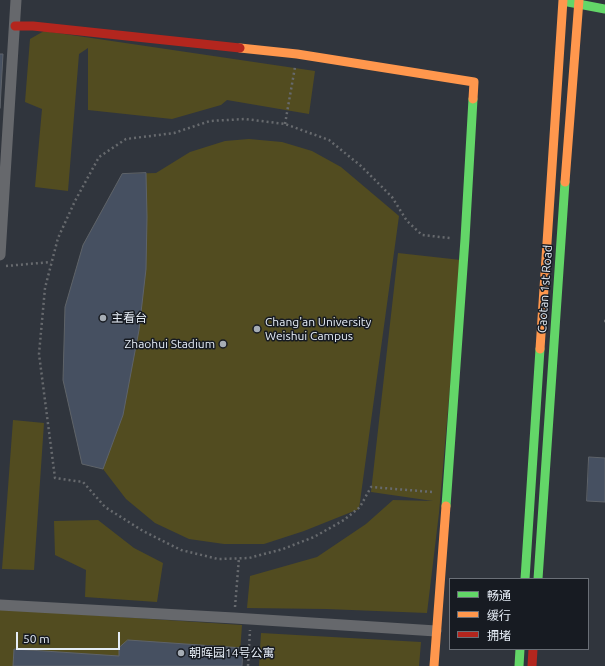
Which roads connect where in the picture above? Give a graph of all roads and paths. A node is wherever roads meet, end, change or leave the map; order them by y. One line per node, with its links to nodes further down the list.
1 (16, 0): 5 (street)
2 (562, 0): 3 (street); 14 (street, Caotan 1st Road)
3 (578, 2): 4 (street); 15 (street, Caotan 1st Road)
4 (605, 9)
5 (15, 26): 6 (street); 9 (street)
6 (297, 54): 7 (path); 8 (street)
7 (285, 124): 8 (path); 10 (path)
8 (465, 239): 12 (street)
9 (0, 255)
10 (52, 262): 11 (path); 13 (path)
11 (0, 266)
12 (447, 493): 13 (path); 19 (street)
13 (239, 558): 17 (path)
14 (525, 578)
15 (538, 578)
16 (0, 605): 17 (street)
17 (234, 618): 18 (street)
18 (250, 619): 19 (street); 22 (path)
19 (436, 631): 23 (street)
20 (520, 650): 24 (street)
21 (533, 650): 25 (street)
22 (248, 666)
23 (434, 666)
24 (519, 666)
25 (532, 666)

